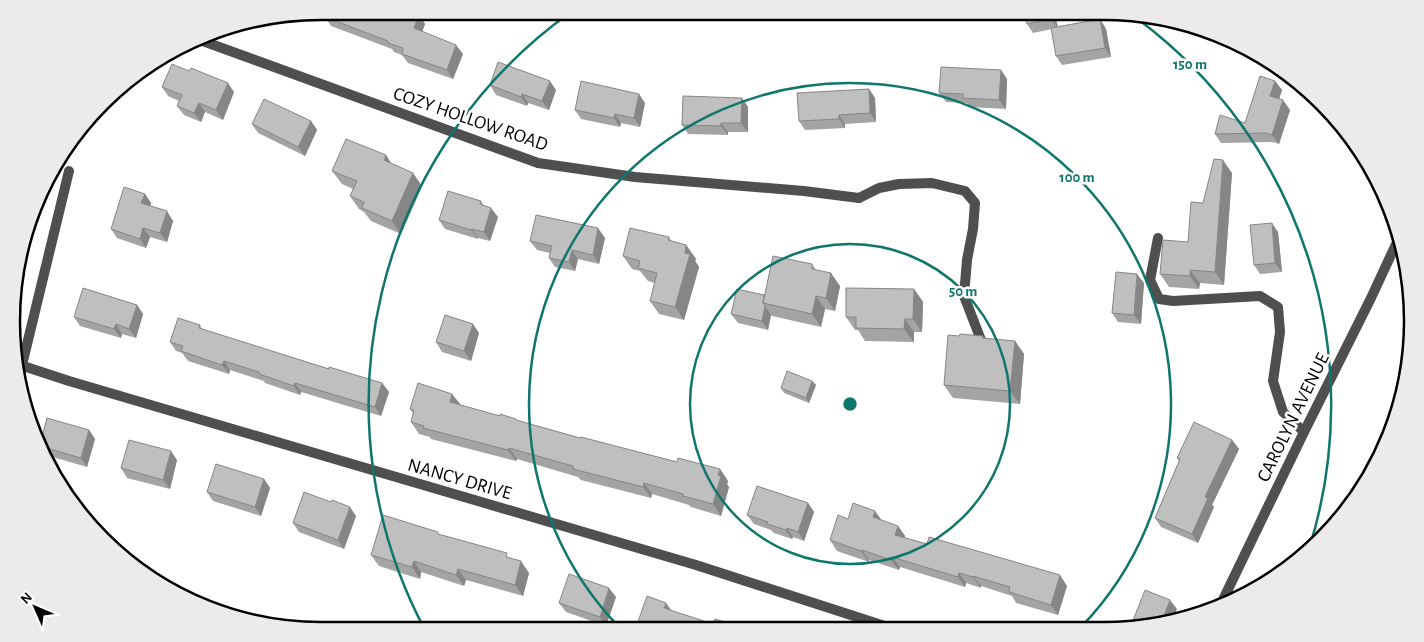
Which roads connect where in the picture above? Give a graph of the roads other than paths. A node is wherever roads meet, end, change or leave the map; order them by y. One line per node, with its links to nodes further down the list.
1 (207, 43): 5 (street, COZY HOLLOW ROAD)
2 (69, 171): 6 (street)
3 (1158, 238): 8 (street)
4 (1395, 247): 8 (street, CAROLYN AVENUE)
5 (981, 340)
6 (22, 349)
7 (24, 366): 10 (street, NANCY DRIVE)
8 (1304, 432): 9 (street, CAROLYN AVENUE)
9 (1225, 596)
10 (872, 622)

